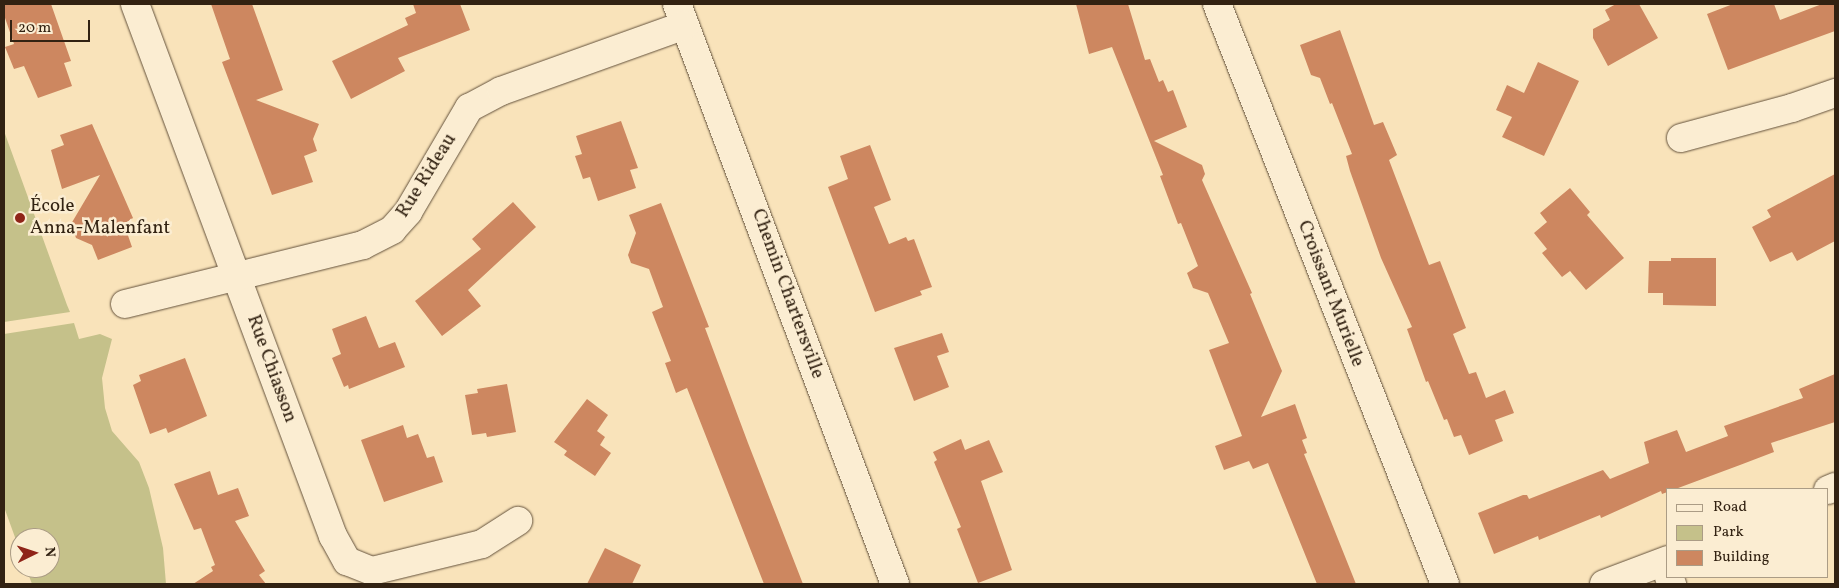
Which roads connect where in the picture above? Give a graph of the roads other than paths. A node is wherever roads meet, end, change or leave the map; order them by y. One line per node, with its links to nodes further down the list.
1 (135, 4): 6 (street, Rue Chiasson)
2 (1217, 4): 11 (street, Croissant Murielle)
3 (681, 14): 6 (street, Rue Rideau); 10 (street, Chemin Chartersville)
4 (1835, 92): 5 (street)
5 (1681, 138)
6 (237, 277): 7 (street, Rue Rideau); 8 (street, Rue Chiasson)
7 (125, 304)
8 (518, 521)
9 (1666, 571): 12 (street)
10 (895, 584)
11 (1445, 584)
12 (1604, 584)

